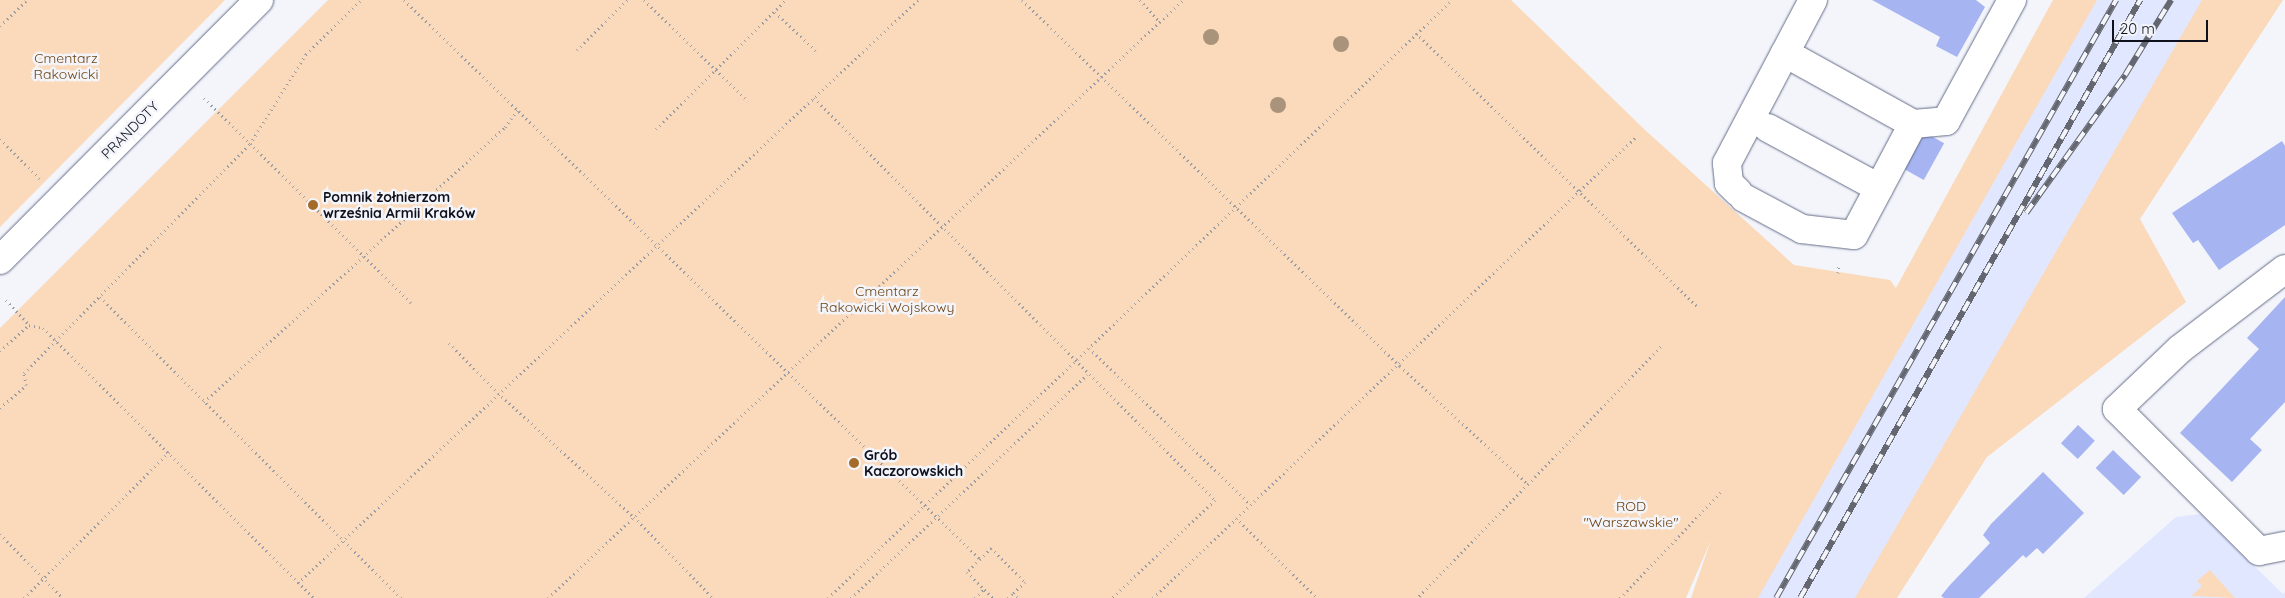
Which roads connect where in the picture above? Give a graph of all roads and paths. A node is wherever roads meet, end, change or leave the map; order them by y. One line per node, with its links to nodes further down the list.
1 (27, 0): 17 (path)
2 (259, 0): 41 (street, PRANDOTY)
3 (361, 0): 33 (path)
4 (404, 0): 27 (path)
5 (627, 0): 19 (path)
6 (644, 0): 22 (path)
7 (786, 0): 15 (path)
8 (918, 0): 25 (path)
9 (1022, 0): 23 (path)
10 (1140, 0): 16 (path)
11 (1184, 0): 16 (path)
12 (1452, 0): 18 (path)
13 (1813, 0): 21 (street)
14 (2012, 0): 28 (street)
15 (775, 12): 20 (path); 22 (path)
16 (1160, 22): 23 (path)
17 (0, 26)
18 (1416, 33): 36 (path); 37 (path)
19 (577, 50)
20 (818, 53)
21 (1785, 53): 28 (street); 35 (street)
22 (717, 71): 26 (path); 30 (path)
23 (1102, 78): 37 (path); 38 (path)
24 (204, 98): 33 (path)
25 (814, 98): 38 (path); 39 (path)
26 (748, 101)
27 (518, 109): 39 (path); 40 (path)
28 (1913, 124): 35 (street)
29 (1768, 128): 35 (street)
30 (656, 129)
31 (1637, 136): 36 (path)
32 (0, 139): 34 (path)
33 (250, 144): 40 (path); 45 (path)
34 (44, 183)
35 (1879, 188)
36 (1578, 192): 48 (path); 56 (path)
37 (1234, 206): 53 (path); 56 (path)
38 (942, 228): 55 (path); 57 (path)
39 (659, 244): 57 (path); 59 (path)
40 (366, 256): 47 (path); 60 (path)
41 (0, 260)
42 (1839, 262): 44 (path)
43 (2285, 269): 72 (street)
44 (1838, 273)
45 (100, 297): 50 (path); 60 (path)
46 (6, 300): 49 (path)
47 (411, 303)
48 (1699, 308)
49 (30, 325): 50 (path); 54 (path)
50 (57, 341): 61 (path); 62 (path)
51 (449, 343): 59 (path)
52 (1663, 344): 63 (path)
53 (1089, 348): 55 (path); 65 (path)
54 (0, 352)
55 (1077, 360): 58 (path); 66 (path)
56 (1400, 366): 63 (path); 65 (path)
57 (787, 374): 66 (path); 67 (path)
58 (1087, 375): 68 (path); 90 (path)
59 (498, 393): 67 (path); 71 (path)
60 (204, 402): 71 (path)
61 (0, 408)
62 (169, 452): 74 (path); 75 (path)
63 (1528, 484): 93 (path)
64 (1722, 490): 94 (path)
65 (1250, 504): 69 (path)
66 (925, 505): 68 (path); 84 (path)
67 (634, 516): 82 (path); 83 (path)
68 (936, 516): 73 (path); 85 (path)
69 (1236, 518): 91 (path); 92 (path)
70 (0, 534): 74 (path)
71 (342, 542): 75 (path); 81 (path)
72 (2285, 546)
73 (980, 558): 76 (path); 77 (path)
74 (44, 578): 78 (path); 79 (path)
75 (298, 583): 80 (path)
76 (984, 589): 86 (path); 87 (path)
77 (1013, 593): 88 (path); 89 (path)
78 (24, 598)
79 (63, 598)
80 (314, 598)
81 (401, 598)
82 (548, 598)
83 (714, 598)
84 (828, 598)
85 (851, 598)
86 (975, 598)
87 (993, 598)
88 (1008, 598)
89 (1018, 598)
90 (1112, 598)
91 (1153, 598)
92 (1316, 598)
93 (1417, 598)
94 (1620, 598)

